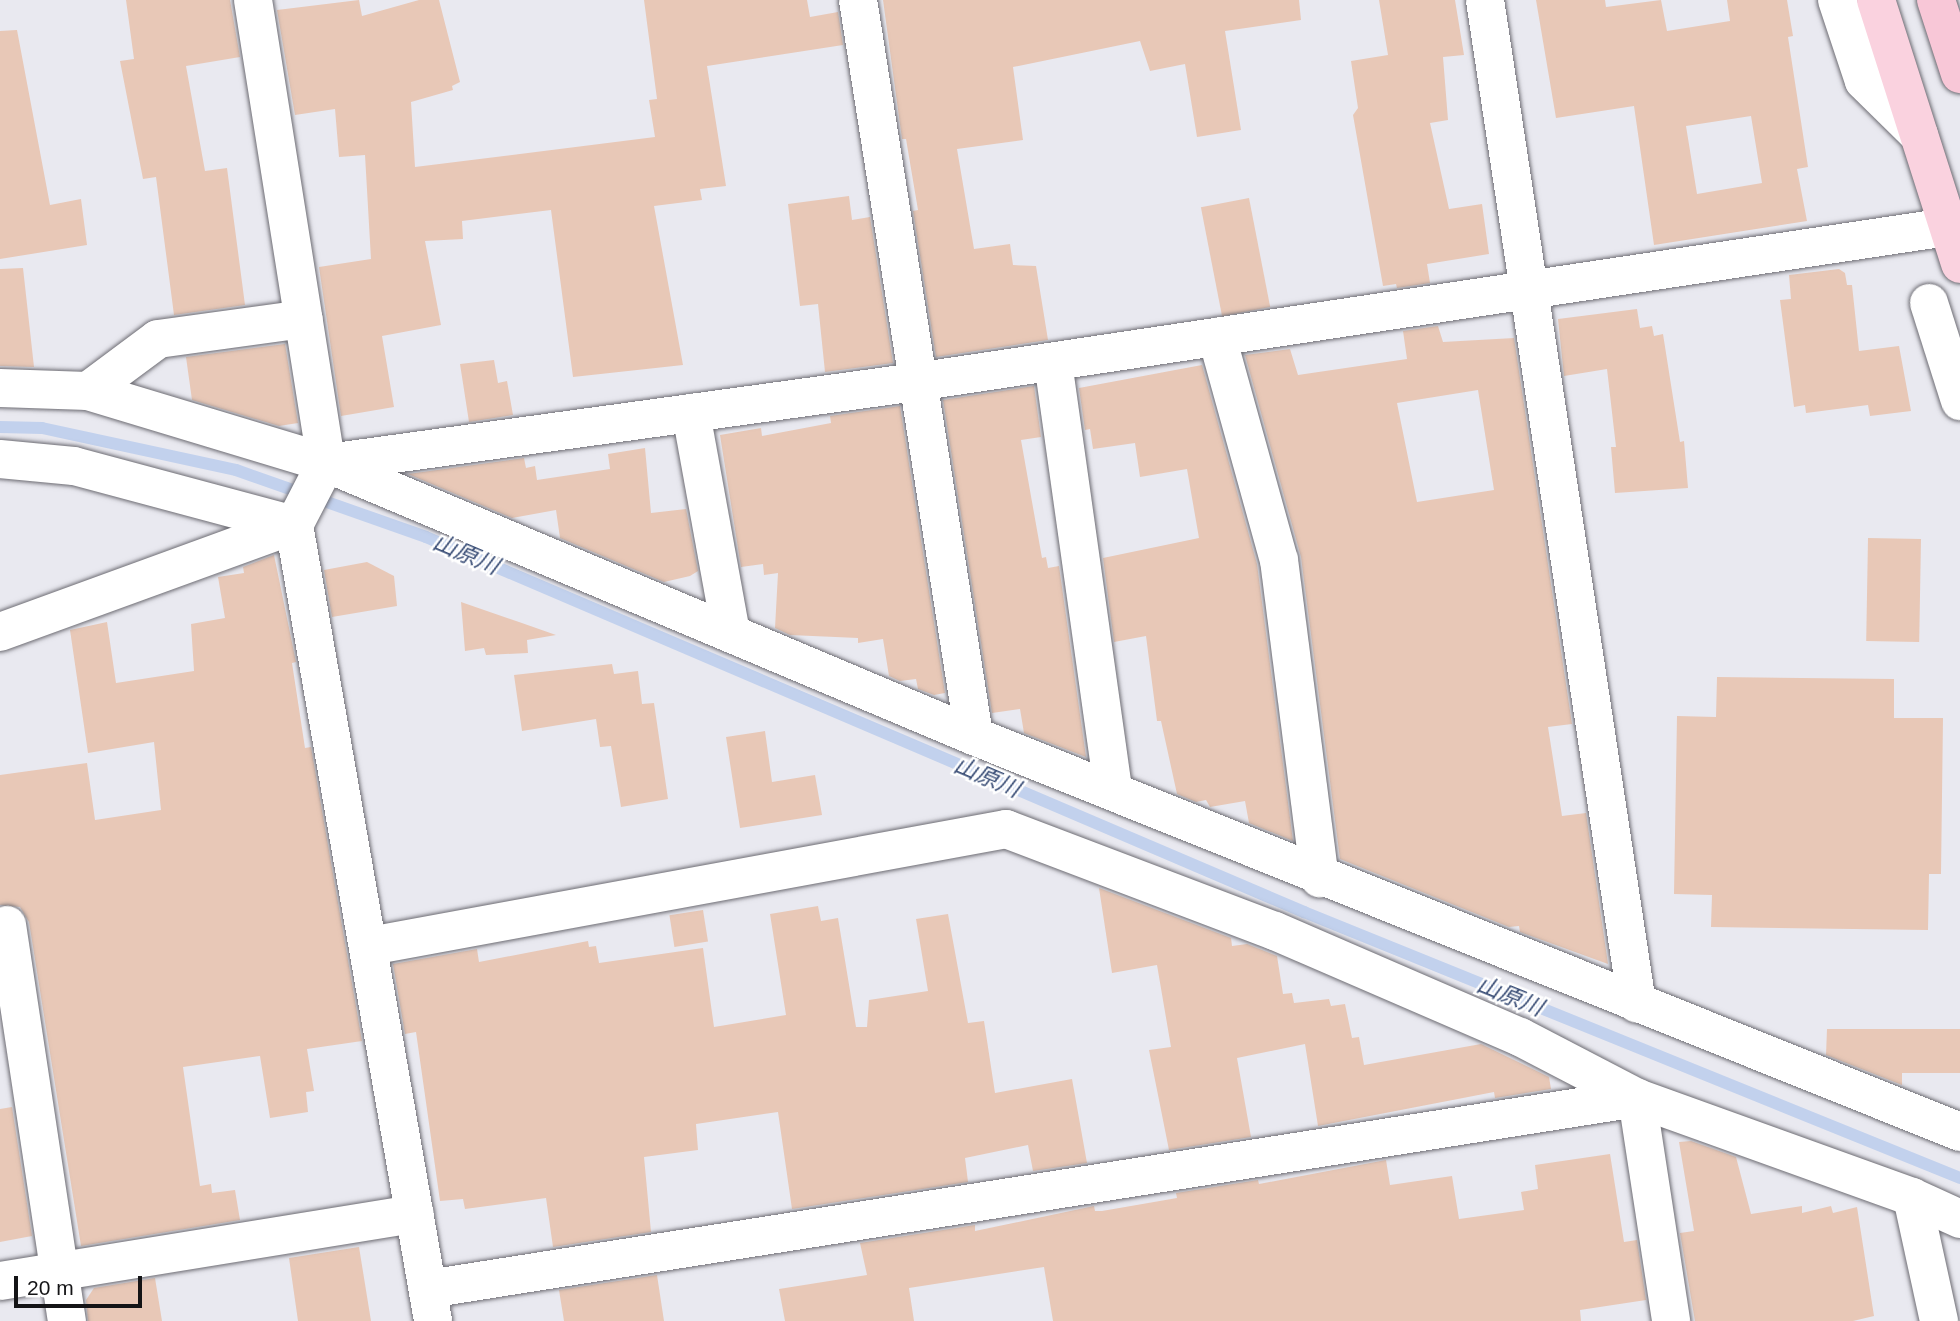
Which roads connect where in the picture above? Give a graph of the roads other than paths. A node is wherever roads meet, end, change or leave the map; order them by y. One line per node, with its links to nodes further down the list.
1 (253, 0): 13 (street)
2 (858, 0): 16 (street)
3 (1485, 0): 11 (street)
4 (1837, 0): 8 (street)
5 (1876, 0): 8 (highway)
6 (1936, 0): 7 (highway)
7 (1960, 74)
8 (1919, 135): 9 (highway)
9 (1954, 226): 10 (highway); 11 (street)
10 (1960, 264)
11 (1532, 290): 14 (street); 31 (street)
12 (1929, 303): 19 (street)
13 (304, 319): 18 (street); 22 (street)
14 (1217, 337): 15 (street); 28 (street)
15 (1053, 362): 16 (street); 27 (street)
16 (916, 382): 20 (street); 26 (street)
17 (0, 388): 18 (street)
18 (88, 391): 22 (street)
19 (1960, 401)
20 (691, 413): 22 (street); 25 (street)
21 (0, 459): 23 (street)
22 (326, 463): 23 (street); 25 (street)
23 (295, 525): 24 (street); 30 (street)
24 (0, 632)
25 (731, 633): 26 (street)
26 (974, 736): 27 (street)
27 (1113, 791): 28 (street)
28 (1320, 878): 31 (street)
29 (7, 925): 37 (street)
30 (370, 946): 32 (street); 35 (street)
31 (1637, 1004): 33 (street)
32 (1637, 1098): 34 (street); 39 (street); 41 (street)
33 (1960, 1132)
34 (1912, 1197): 36 (street); 42 (street)
35 (415, 1214): 37 (street); 39 (street)
36 (1960, 1219)
37 (60, 1271): 38 (street); 40 (street)
38 (0, 1281)
39 (430, 1305)
40 (67, 1321)
41 (1671, 1321)
42 (1939, 1321)

